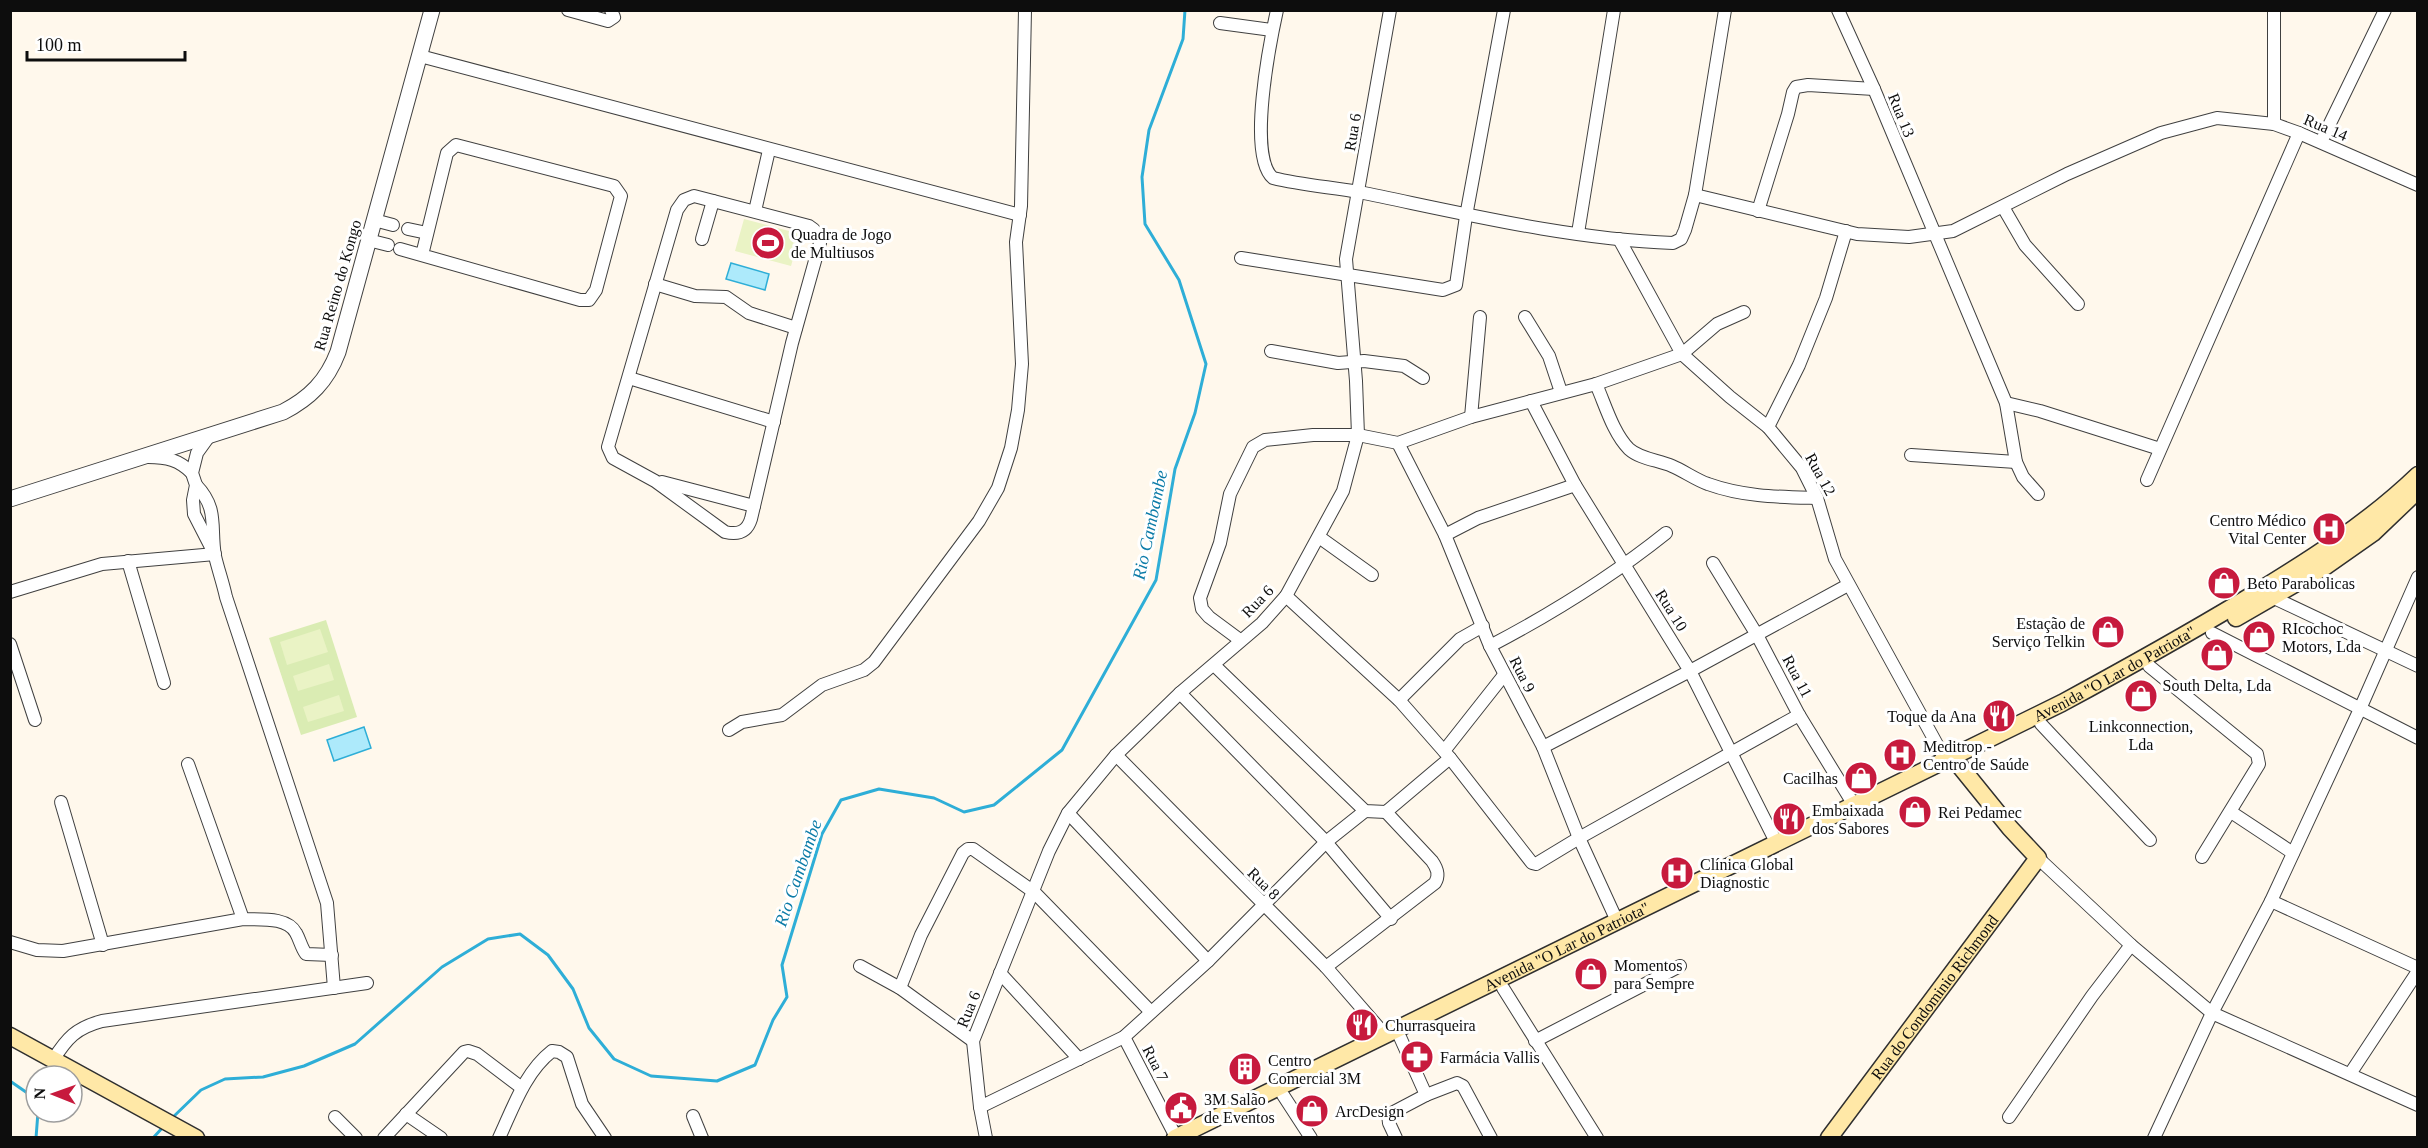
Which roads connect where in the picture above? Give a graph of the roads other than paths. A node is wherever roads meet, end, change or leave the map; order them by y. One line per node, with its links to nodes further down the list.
1 (432, 10): 15 (street, Rua Reino do Kongo)
2 (568, 10): 3 (street)
3 (611, 10)
4 (1025, 10): 28 (street)
5 (1277, 10): 14 (street)
6 (1389, 10): 22 (street, Rua 6)
7 (1504, 10): 29 (street)
8 (1614, 10): 35 (street)
9 (1725, 10): 23 (street)
10 (1838, 10): 16 (street, Rua 13)
11 (2274, 10): 17 (street)
12 (2385, 10): 19 (street)
13 (1220, 23): 14 (street)
14 (1272, 30): 22 (street)
15 (420, 56): 20 (street); 30 (street, Rua Reino do Kongo)
16 (1874, 89): 27 (street); 36 (street, Rua 13)
17 (2274, 124): 18 (street, Rua 14); 25 (street, Rua 14)
18 (2299, 133): 19 (street, Rua 14); 66 (street)
19 (2321, 142): 21 (street, Rua 14)
20 (769, 150): 26 (street); 28 (street)
21 (2418, 185)
22 (1357, 192): 29 (street); 44 (street, Rua 6)
23 (1695, 195): 27 (street, Rua 14); 38 (street)
24 (713, 201): 26 (street); 37 (street); 45 (street)
25 (2002, 207): 36 (street, Rua 14); 46 (street)
26 (755, 211): 50 (street)
27 (1758, 211): 33 (street, Rua 14)
28 (1020, 215): 112 (street)
29 (1466, 216): 35 (street); 44 (street)
30 (374, 220): 31 (street); 39 (street, Rua Reino do Kongo)
31 (393, 225)
32 (408, 229): 34 (street)
33 (1846, 231): 36 (street, Rua 14); 62 (street)
34 (427, 233): 42 (street); 42 (street)
35 (1578, 233): 38 (street)
36 (1933, 233): 59 (street, Rua 13)
37 (702, 239)
38 (1619, 239): 52 (street, Rua 12)
39 (368, 240): 40 (street); 63 (street, Rua Reino do Kongo)
40 (388, 246)
41 (400, 249): 42 (street)
42 (422, 255)
43 (1241, 258): 44 (street)
44 (1347, 276): 53 (street, Rua 6)
45 (655, 284): 50 (street); 54 (street)
46 (2078, 304)
47 (1744, 312): 52 (street)
48 (1480, 317): 60 (street)
49 (1525, 317): 57 (street)
50 (796, 328): 61 (street)
51 (1271, 351): 53 (street)
52 (1682, 354): 56 (street); 62 (street, Rua 12)
53 (1354, 362): 55 (street); 64 (street, Rua 6)
54 (628, 378): 61 (street); 72 (street)
55 (1423, 378)
56 (1596, 384): 57 (street); 77 (street)
57 (1561, 392): 58 (street)
58 (1531, 401): 60 (street); 74 (street, Rua 10)
59 (2006, 403): 66 (street); 69 (street, Rua 13)
60 (1471, 417): 65 (street)
61 (774, 422): 79 (street)
62 (1768, 427): 77 (street, Rua 12)
63 (210, 435): 68 (street, Rua Reino do Kongo); 71 (street)
64 (1358, 435): 65 (street); 82 (street, Rua 6); 96 (street)
65 (1398, 443): 81 (street, Rua 9)
66 (2160, 449): 73 (street)
67 (1911, 455): 69 (street)
68 (142, 457): 71 (street); 78 (street, Rua Reino do Kongo)
69 (2016, 462): 76 (street)
70 (2418, 475): 118 (main road, Avenida "O Lar do Patriota")
71 (194, 479): 83 (street); 83 (street)
72 (655, 480): 79 (street); 79 (street)
73 (2147, 480)
74 (1575, 485): 81 (street); 86 (street, Rua 10)
75 (2418, 491): 92 (main road, Avenida "O Lar do Patriota")
76 (2038, 494)
77 (1817, 498): 89 (street, Rua 12)
78 (10, 499)
79 (754, 506)
80 (1666, 533): 86 (street)
81 (1445, 535): 93 (street, Rua 9)
82 (1319, 537): 87 (street); 91 (street, Rua 6)
83 (215, 554): 84 (street); 142 (street)
84 (128, 561): 90 (street); 105 (street)
85 (1713, 563): 95 (street, Rua 11)
86 (1624, 567): 98 (street); 103 (street, Rua 10)
87 (1372, 575)
88 (2418, 577): 99 (street)
89 (1848, 585): 95 (street); 118 (street, Rua 12)
90 (10, 592)
91 (1286, 596): 96 (street, Rua 6); 107 (street)
92 (2272, 597): 94 (main road, Avenida "O Lar do Patriota"); 99 (street)
93 (1483, 626): 98 (street, Rua 9); 107 (street)
94 (2212, 633): 101 (main road, Avenida "O Lar do Patriota"); 108 (street)
95 (1757, 635): 103 (street); 109 (street, Rua 11)
96 (1240, 640): 100 (street, Rua 6)
97 (10, 644): 110 (street)
98 (1490, 646): 104 (street, Rua 9)
99 (2384, 651): 102 (street); 108 (street)
100 (1214, 665): 106 (street, Rua 6); 122 (street)
101 (2149, 666): 111 (main road, Avenida "O Lar do Patriota"); 124 (street)
102 (2418, 666)
103 (1690, 671): 114 (street); 116 (street, Rua 10)
104 (1504, 675): 114 (street, Rua 9); 115 (street)
105 (164, 683)
106 (1180, 693): 117 (street, Rua 6); 128 (street)
107 (1400, 700): 115 (street)
108 (2360, 709): 113 (street); 130 (street)
109 (1799, 715): 116 (street); 121 (street, Rua 11)
110 (35, 720)
111 (2041, 724): 118 (main road, Avenida "O Lar do Patriota"); 127 (street)
112 (729, 730)
113 (2418, 738)
114 (1543, 747): 126 (street, Rua 9)
115 (1447, 754): 123 (street); 126 (street)
116 (1730, 754): 126 (street); 129 (street, Rua 10)
117 (1116, 755): 125 (street, Rua 6); 135 (street, Rua 8)
118 (1952, 762): 121 (main road, Avenida "O Lar do Patriota"); 132 (main road); 152 (main road, Avenida "O Lar do Patriota")
119 (188, 764): 137 (street)
120 (61, 802): 140 (street)
121 (1854, 805): 129 (main road, Avenida "O Lar do Patriota")
122 (1365, 811): 123 (street); 128 (street)
123 (1386, 812): 136 (street)
124 (2231, 812): 130 (street); 131 (street)
125 (1068, 813): 133 (street, Rua 6); 143 (street)
126 (1579, 838): 138 (street, Rua 9)
127 (2150, 840)
128 (1326, 842): 135 (street); 136 (street)
129 (1776, 842): 138 (main road, Avenida "O Lar do Patriota")
130 (2293, 853): 134 (street)
131 (2202, 857)
132 (2038, 858): 141 (street); 186 (main road, Rua do Condominio Richmond)
133 (1034, 892): 148 (street, Rua 6); 151 (street); 153 (street)
134 (2271, 901): 147 (street); 154 (street)
135 (1264, 906): 143 (street); 146 (street, Rua 8)
136 (1391, 919): 146 (street)
137 (243, 920): 140 (street); 142 (street)
138 (1617, 921): 157 (main road, Avenida "O Lar do Patriota")
139 (10, 942): 140 (street)
140 (103, 945)
141 (2131, 945): 154 (street); 170 (street)
142 (332, 955): 150 (street)
143 (1208, 961): 153 (street)
144 (860, 966): 151 (street)
145 (1680, 966): 159 (street)
146 (1326, 967): 157 (street, Rua 8)
147 (2418, 969): 162 (street)
148 (1000, 973): 158 (street, Rua 6); 160 (street)
149 (368, 983): 150 (street)
150 (334, 988): 161 (street)
151 (900, 988): 158 (street)
152 (1503, 988): 157 (main road, Avenida "O Lar do Patriota"); 159 (street)
153 (1151, 1012): 156 (street)
154 (2212, 1013): 162 (street); 187 (street)
155 (10, 1036): 161 (main road)
156 (1124, 1037): 160 (street); 180 (street, Rua 7)
157 (1393, 1037): 164 (main road, Avenida "O Lar do Patriota"); 165 (street, Rua 8); 180 (main road, Avenida "O Lar do Patriota")
158 (973, 1041): 167 (street, Rua 6)
159 (1535, 1041): 185 (street)
160 (1079, 1059): 167 (street)
161 (53, 1060): 172 (main road)
162 (2350, 1074): 166 (street)
163 (522, 1088): 168 (street); 176 (street); 177 (street)
164 (1283, 1095): 181 (main road, Avenida "O Lar do Patriota"); 182 (street)
165 (1426, 1095): 183 (street); 184 (street)
166 (2418, 1105)
167 (980, 1107): 179 (street, Rua 6)
168 (406, 1113): 174 (street); 175 (street)
169 (693, 1116): 178 (street)
170 (2009, 1117)
171 (335, 1118): 173 (street)
172 (196, 1137)
173 (356, 1137)
174 (384, 1137)
175 (441, 1137)
176 (499, 1137)
177 (605, 1137)
178 (702, 1137)
179 (986, 1137)
180 (1176, 1137)
181 (1194, 1137)
182 (1311, 1137)
183 (1396, 1137)
184 (1491, 1137)
185 (1597, 1137)
186 (1829, 1137)
187 (2154, 1137)

